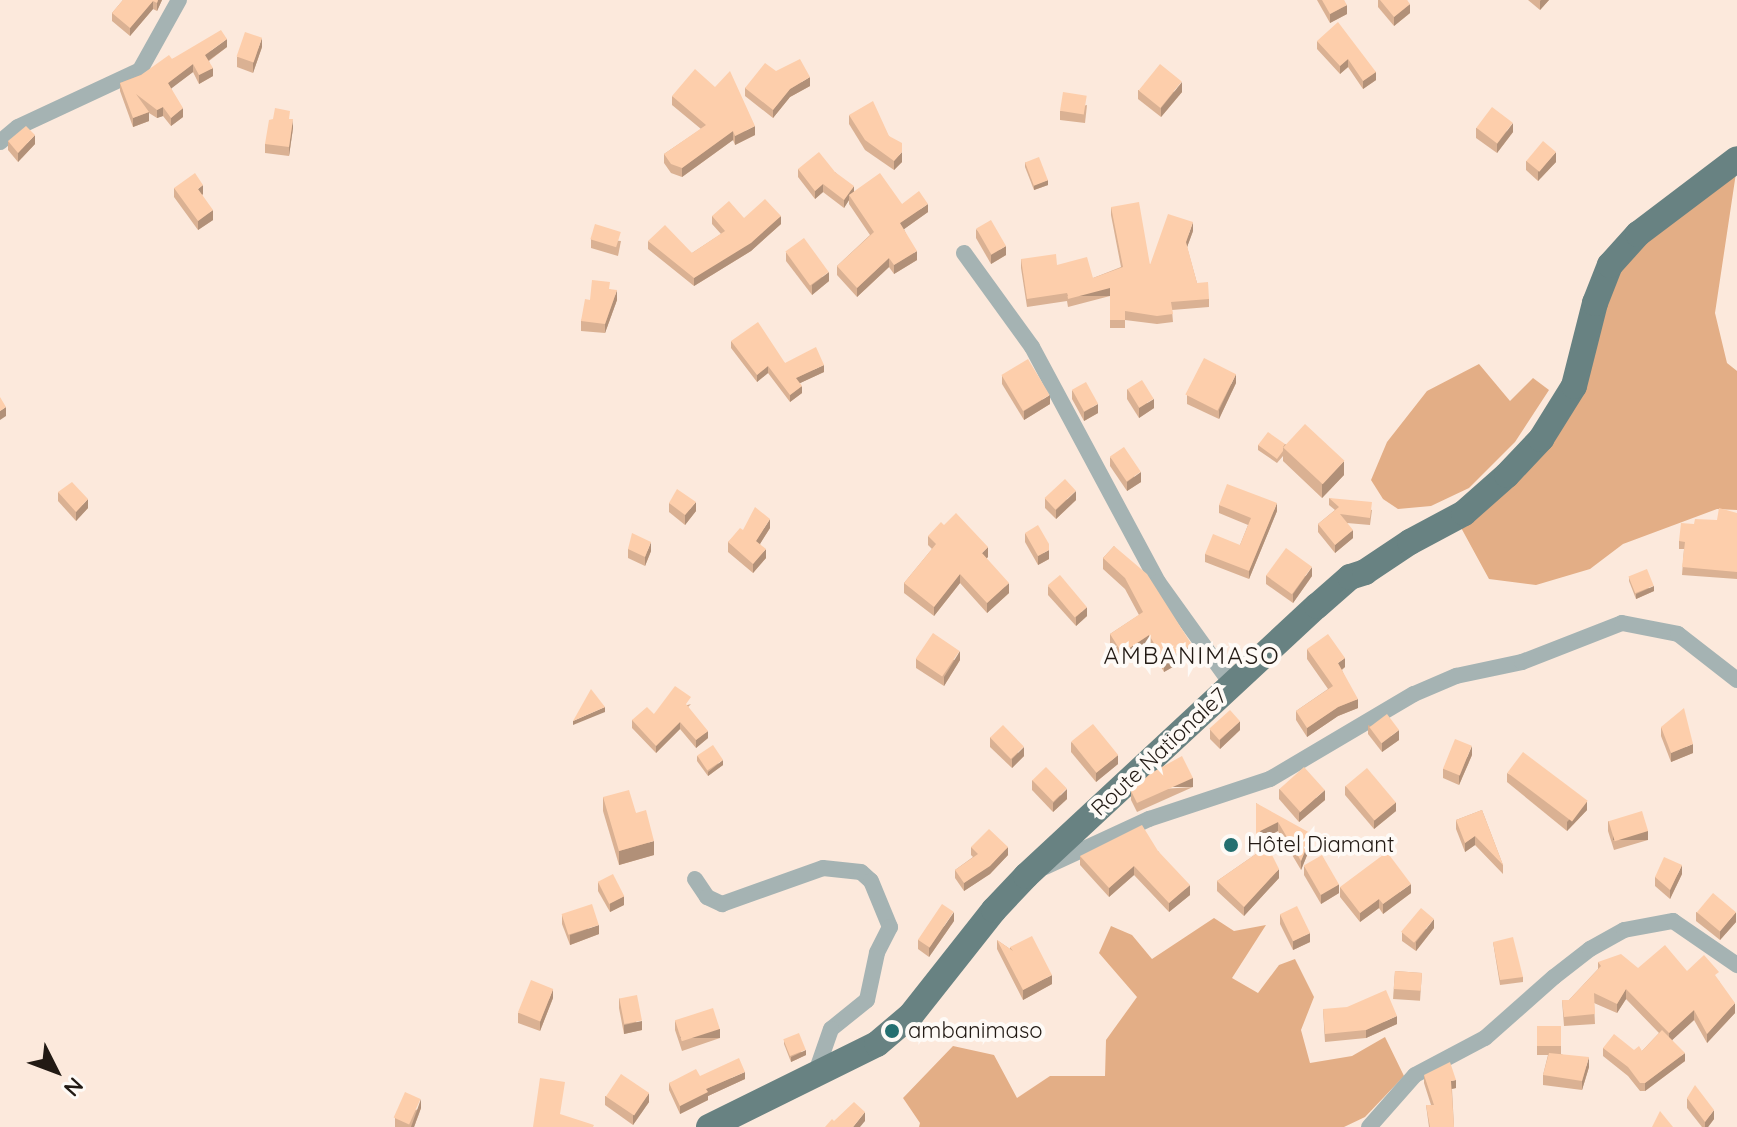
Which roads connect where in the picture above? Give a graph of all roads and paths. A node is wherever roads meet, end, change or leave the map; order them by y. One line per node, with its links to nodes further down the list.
1 (179, 0): 2 (street)
2 (0, 142)
3 (1731, 165): 6 (main road, Route Nationale7)
4 (964, 253): 6 (street)
5 (1737, 680): 7 (street)
6 (1232, 685): 7 (main road, Route Nationale7)
7 (1026, 876): 10 (main road, Route Nationale7)
8 (695, 879): 10 (street)
9 (1737, 965): 12 (street)
10 (816, 1072): 11 (main road, Route Nationale7)
11 (709, 1127)
12 (1369, 1127)

